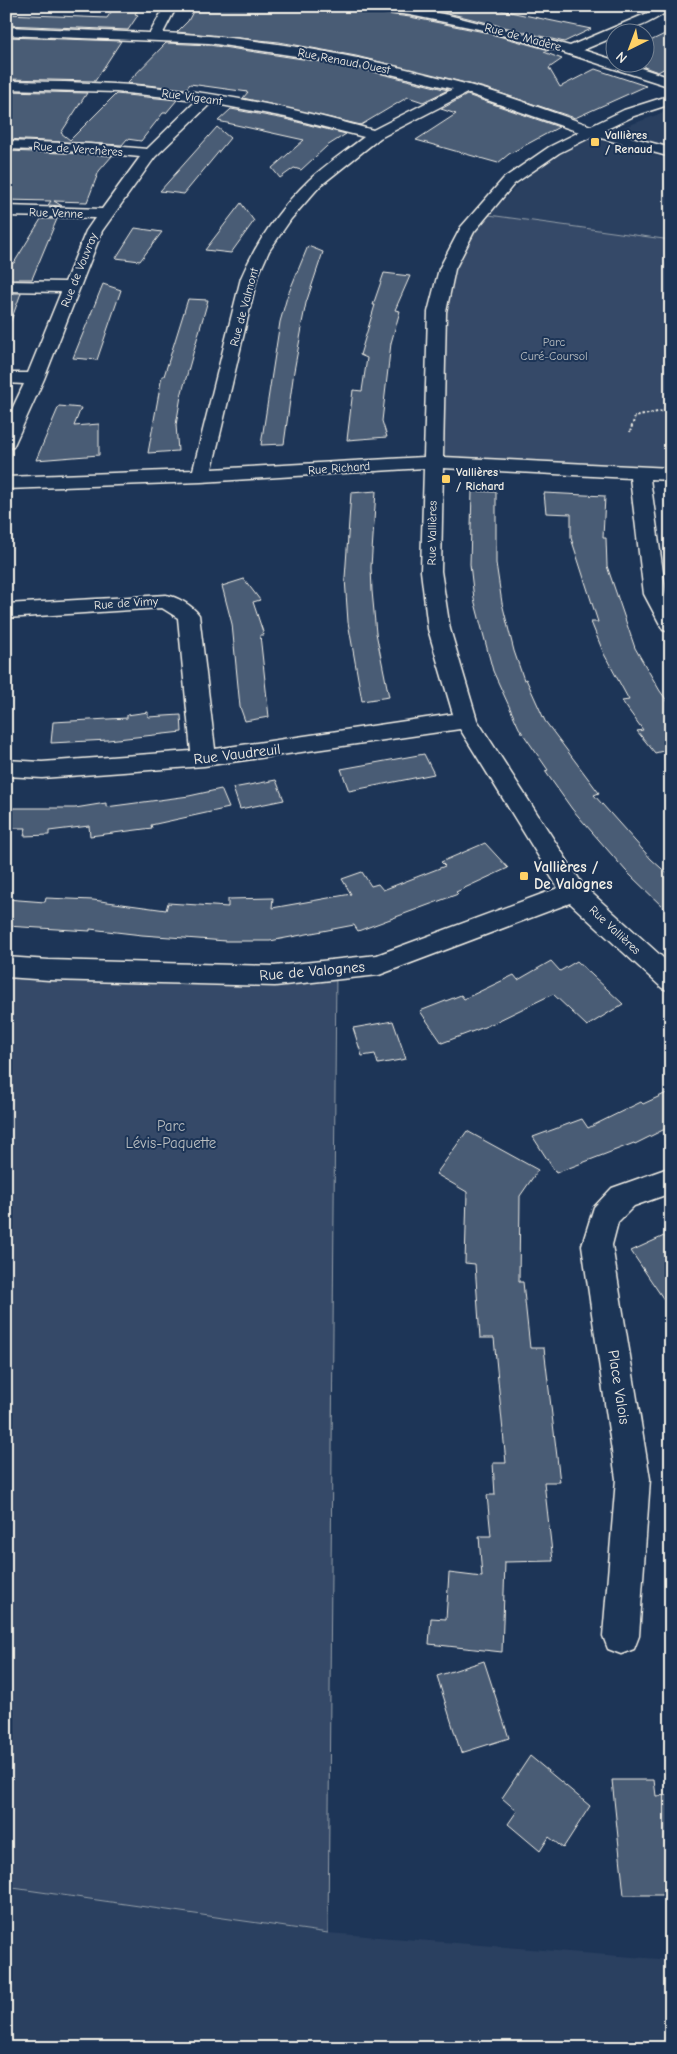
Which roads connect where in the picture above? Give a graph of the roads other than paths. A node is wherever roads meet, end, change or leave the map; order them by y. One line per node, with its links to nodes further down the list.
1 (171, 6): 5 (street)
2 (371, 6): 6 (street, Rue de Madère)
3 (667, 6): 6 (street)
4 (6, 31): 5 (street, Rue Renaud Ouest)
5 (155, 36): 9 (street, Rue Renaud Ouest)
6 (572, 50): 7 (street, Rue de Madère)
7 (671, 83)
8 (6, 85): 10 (street, Rue Vigeant)
9 (466, 88): 12 (street, Rue Renaud Ouest); 13 (street, Rue de Valmont)
10 (208, 98): 13 (street, Rue Vigeant); 16 (street, Rue de Vouvray)
11 (671, 100): 12 (street, Rue Vallières)
12 (592, 131): 15 (street, Rue Renaud Ouest); 24 (street, Rue Vallières)
13 (375, 135): 27 (street, Rue de Valmont)
14 (6, 145): 16 (street, Rue de Verchères)
15 (671, 153)
16 (150, 154): 18 (street, Rue de Vouvray)
17 (6, 211): 18 (street, Rue Venne)
18 (106, 214): 20 (street, Rue de Vouvray)
19 (6, 286): 20 (street)
20 (71, 287): 22 (street, Rue de Vouvray)
21 (6, 378): 22 (street)
22 (35, 378): 23 (street, Rue de Vouvray)
23 (6, 443)
24 (434, 462): 25 (street, Rue Richard); 27 (street, Rue Richard); 32 (street, Rue Vallières)
25 (639, 473): 26 (street, Rue Richard); 29 (street)
26 (671, 474)
27 (201, 476): 28 (street, Rue Richard)
28 (6, 483)
29 (663, 594): 31 (street)
30 (6, 611): 33 (street, Rue de Vimy)
31 (671, 625)
32 (466, 720): 33 (street, Rue Vaudreuil); 35 (street, Rue Vallières)
33 (204, 758): 34 (street, Rue Vaudreuil)
34 (6, 768)
35 (574, 892): 36 (street, Rue de Valognes); 37 (street, Rue Vallières)
36 (6, 967)
37 (671, 981)
38 (671, 1180): 39 (street, Place Valois)
39 (621, 1636)

